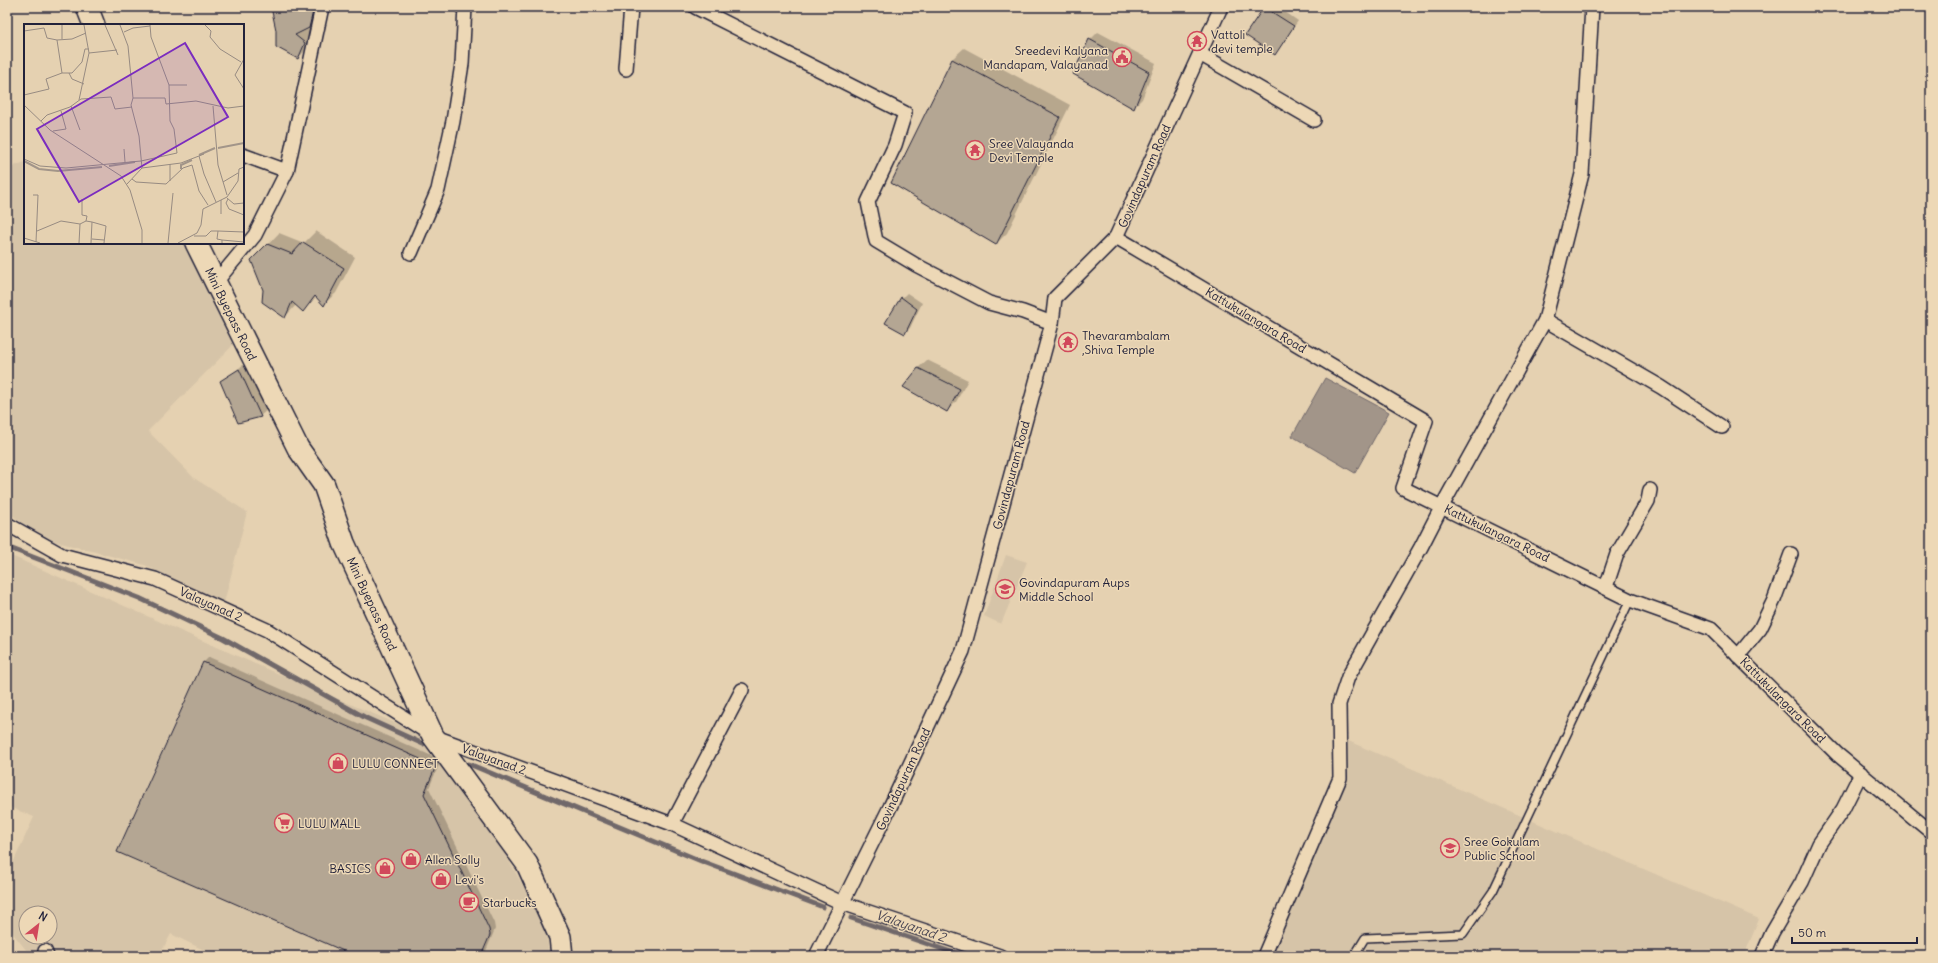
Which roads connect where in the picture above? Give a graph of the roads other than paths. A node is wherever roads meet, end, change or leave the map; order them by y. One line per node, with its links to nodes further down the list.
1 (87, 7): 8 (main road)
2 (322, 7): 13 (street)
3 (465, 7): 16 (street)
4 (631, 7): 10 (street)
5 (695, 7): 19 (street)
6 (1221, 7): 9 (street, Govindapuram Road)
7 (1592, 7): 18 (street)
8 (94, 24)
9 (1200, 54): 11 (street); 14 (street, Govindapuram Road)
10 (626, 69)
11 (1314, 120)
12 (244, 155): 13 (street)
13 (287, 171): 17 (street)
14 (1116, 237): 19 (street, Govindapuram Road); 22 (street, Kattukulangara Road)
15 (197, 244): 17 (main road, Mini Byepass Road)
16 (411, 253)
17 (216, 282): 29 (main road, Mini Byepass Road)
18 (1544, 320): 20 (street); 22 (street)
19 (1052, 323): 33 (street, Govindapuram Road)
20 (1722, 427)
21 (1650, 490): 25 (street)
22 (1442, 506): 25 (street, Kattukulangara Road); 37 (street)
23 (7, 524): 29 (street, Valayanad 2)
24 (1791, 554): 27 (street)
25 (1606, 587): 26 (street, Kattukulangara Road)
26 (1630, 600): 27 (street, Kattukulangara Road); 38 (lane)
27 (1738, 656): 30 (street, Kattukulangara Road)
28 (742, 690): 31 (street)
29 (434, 736): 31 (street, Valayanad 2); 34 (main road, Mini Byepass Road)
30 (1861, 773): 32 (street, Kattukulangara Road); 39 (street)
31 (672, 824): 33 (street, Valayanad 2)
32 (1931, 832)
33 (842, 903): 35 (street, Govindapuram Road); 36 (street, Valayanad 2)
34 (562, 956)
35 (816, 956)
36 (1000, 956)
37 (1264, 956)
38 (1354, 956)
39 (1762, 956)

